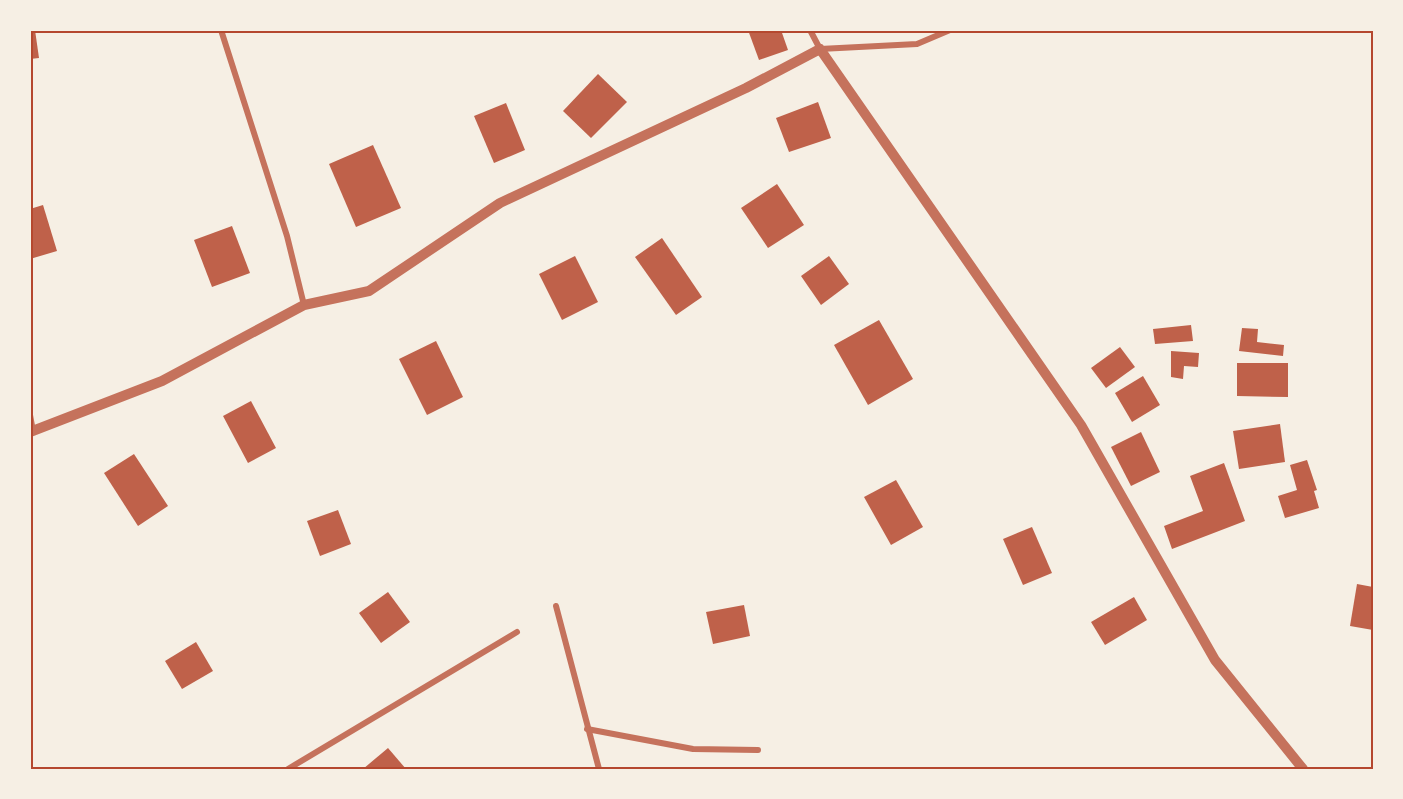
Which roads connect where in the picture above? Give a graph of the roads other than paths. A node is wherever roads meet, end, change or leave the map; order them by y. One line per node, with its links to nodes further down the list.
1 (221, 30): 5 (street)
2 (810, 30): 4 (street)
3 (950, 30): 4 (street)
4 (820, 49): 5 (street); 14 (street)
5 (304, 304): 7 (street)
6 (30, 415): 7 (street)
7 (31, 431)
8 (556, 606): 10 (street)
9 (517, 632): 12 (street)
10 (587, 729): 11 (street); 13 (street)
11 (758, 750)
12 (288, 769)
13 (599, 769)
14 (1303, 769)

